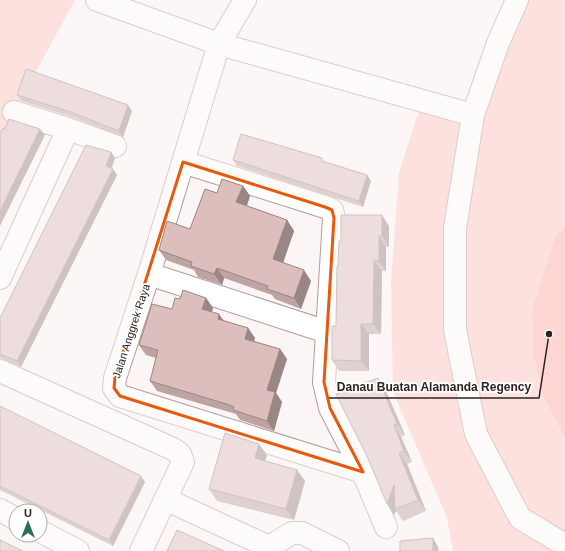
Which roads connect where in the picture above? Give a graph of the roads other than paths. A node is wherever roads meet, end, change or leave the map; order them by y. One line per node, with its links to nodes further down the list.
1 (97, 0): 4 (street)
2 (244, 0): 4 (street, Jalan Anggrek Raya)
3 (517, 0): 6 (street)
4 (219, 44): 6 (street); 9 (street, Jalan Anggrek Raya)
5 (14, 112): 7 (street)
6 (473, 115): 18 (street)
7 (68, 129): 8 (street); 11 (street)
8 (115, 146)
9 (183, 162): 10 (street, Jalan Anggrek Raya); 12 (street)
10 (149, 274): 12 (street); 14 (street, Jalan Anggrek Raya)
11 (0, 278)
12 (327, 332): 14 (street)
13 (0, 371): 15 (street)
14 (363, 472): 16 (street)
15 (165, 499): 19 (street); 21 (street)
16 (386, 527)
17 (48, 535): 20 (street)
18 (565, 545)
19 (269, 549): 22 (street)
20 (78, 551)
21 (141, 551)
22 (338, 551)

